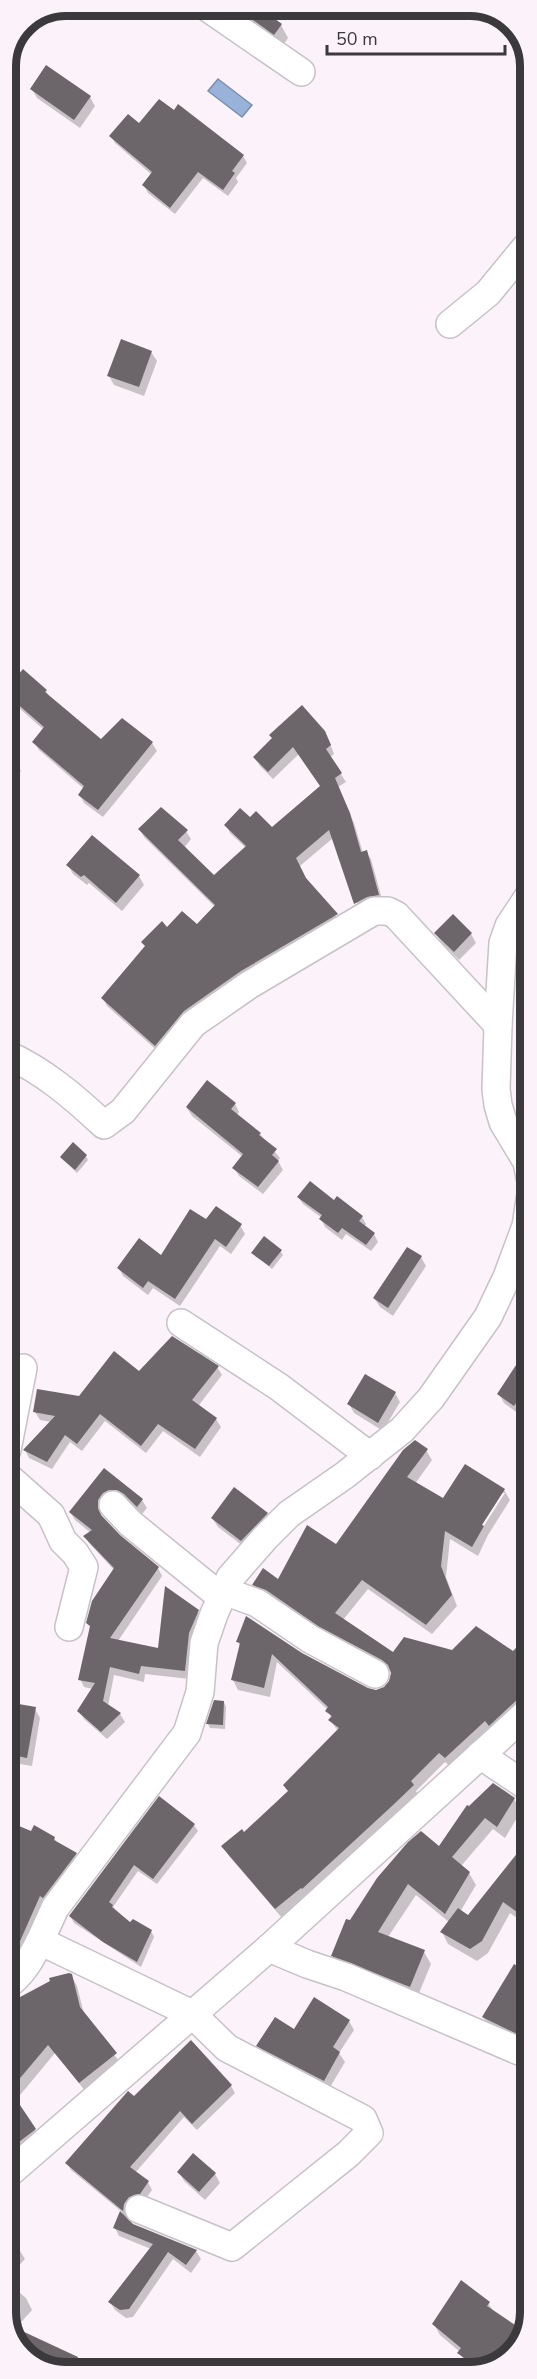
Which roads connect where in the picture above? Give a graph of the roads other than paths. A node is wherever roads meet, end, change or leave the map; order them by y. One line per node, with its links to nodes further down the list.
1 (220, 16): 2 (street)
2 (301, 72)
3 (520, 254): 4 (street)
4 (450, 324)
5 (520, 909): 6 (street)
6 (498, 1025): 7 (street); 8 (street)
7 (16, 1059)
8 (520, 1150)
9 (520, 1242): 13 (street)
10 (182, 1323): 13 (street)
11 (23, 1368): 12 (street)
12 (16, 1404)
13 (370, 1456): 16 (street)
14 (16, 1484): 17 (street)
15 (113, 1505): 16 (street)
16 (222, 1594): 18 (street); 22 (street)
17 (69, 1627)
18 (375, 1674)
19 (520, 1718): 20 (street)
20 (480, 1755): 21 (street); 23 (street)
21 (520, 1781)
22 (40, 1941): 24 (street); 25 (street)
23 (269, 1948): 25 (street); 26 (street)
24 (16, 1975)
25 (192, 2014): 27 (street); 28 (street)
26 (519, 2051)
27 (16, 2167)
28 (139, 2209)

